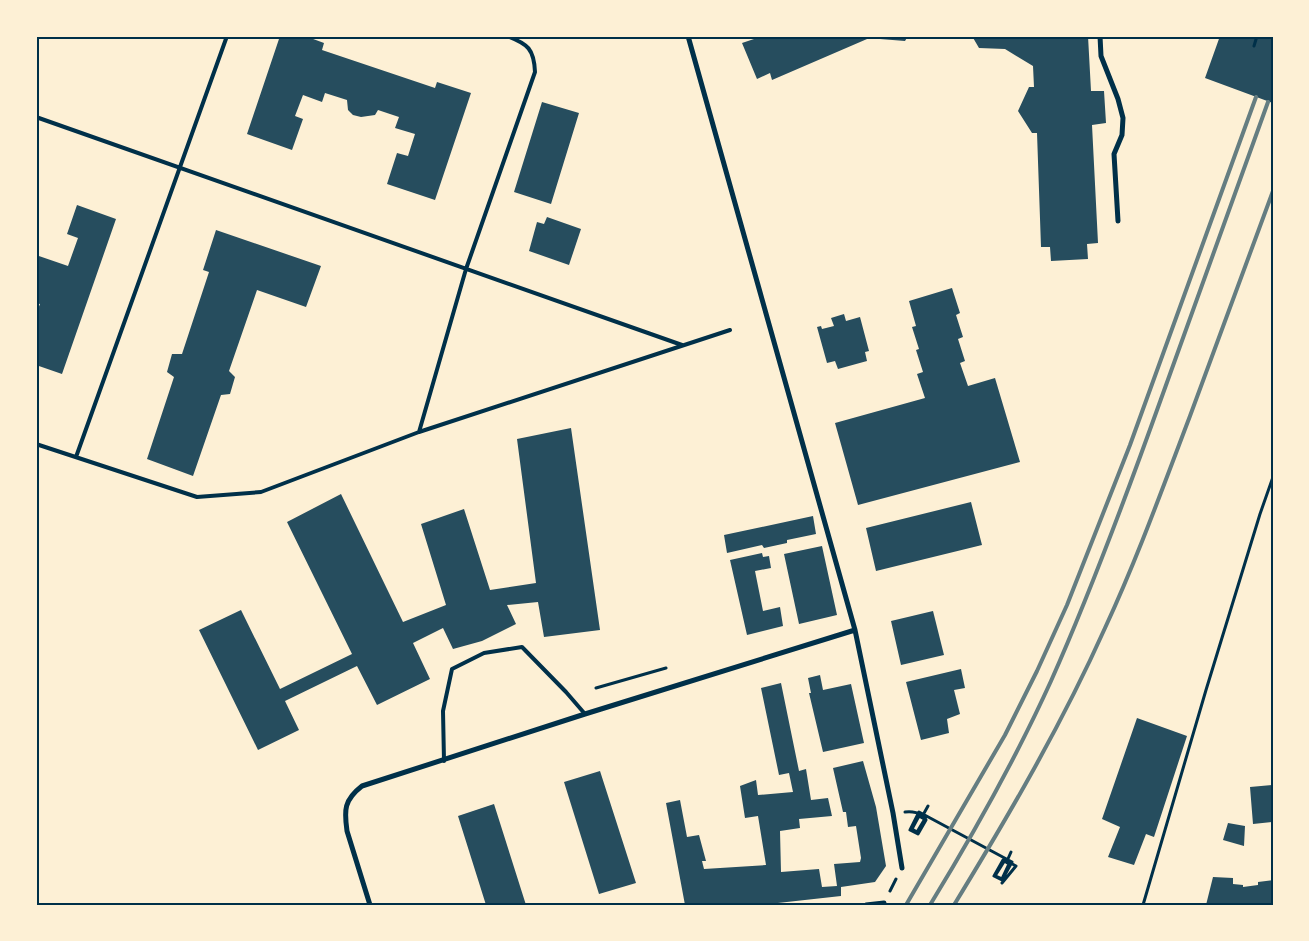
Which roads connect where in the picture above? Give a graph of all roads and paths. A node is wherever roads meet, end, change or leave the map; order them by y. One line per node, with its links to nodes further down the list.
1 (227, 36): 8 (lane)
2 (507, 36): 10 (lane)
3 (688, 36): 17 (street)
4 (1100, 36): 9 (street)
5 (1257, 36): 6 (path)
6 (1254, 46)
7 (36, 117): 8 (lane)
8 (180, 167): 10 (lane); 15 (lane)
9 (1118, 221)
10 (466, 268): 12 (lane); 13 (lane)
11 (730, 330): 12 (lane)
12 (684, 345): 13 (lane)
13 (418, 432): 15 (lane)
14 (36, 444): 15 (lane)
15 (76, 457)
16 (1273, 477): 30 (path)
17 (855, 630): 20 (street); 22 (street)
18 (666, 668): 19 (path)
19 (596, 688)
20 (585, 714): 21 (street); 21 (lane)
21 (444, 761): 28 (street)
22 (893, 813): 23 (path); 25 (street)
23 (922, 814): 23 (path); 24 (path)
24 (1009, 861): 24 (path); 26 (path)
25 (902, 868): 27 (path)
26 (1002, 883)
27 (884, 903): 29 (street)
28 (370, 905)
29 (866, 905)
30 (1143, 905)

